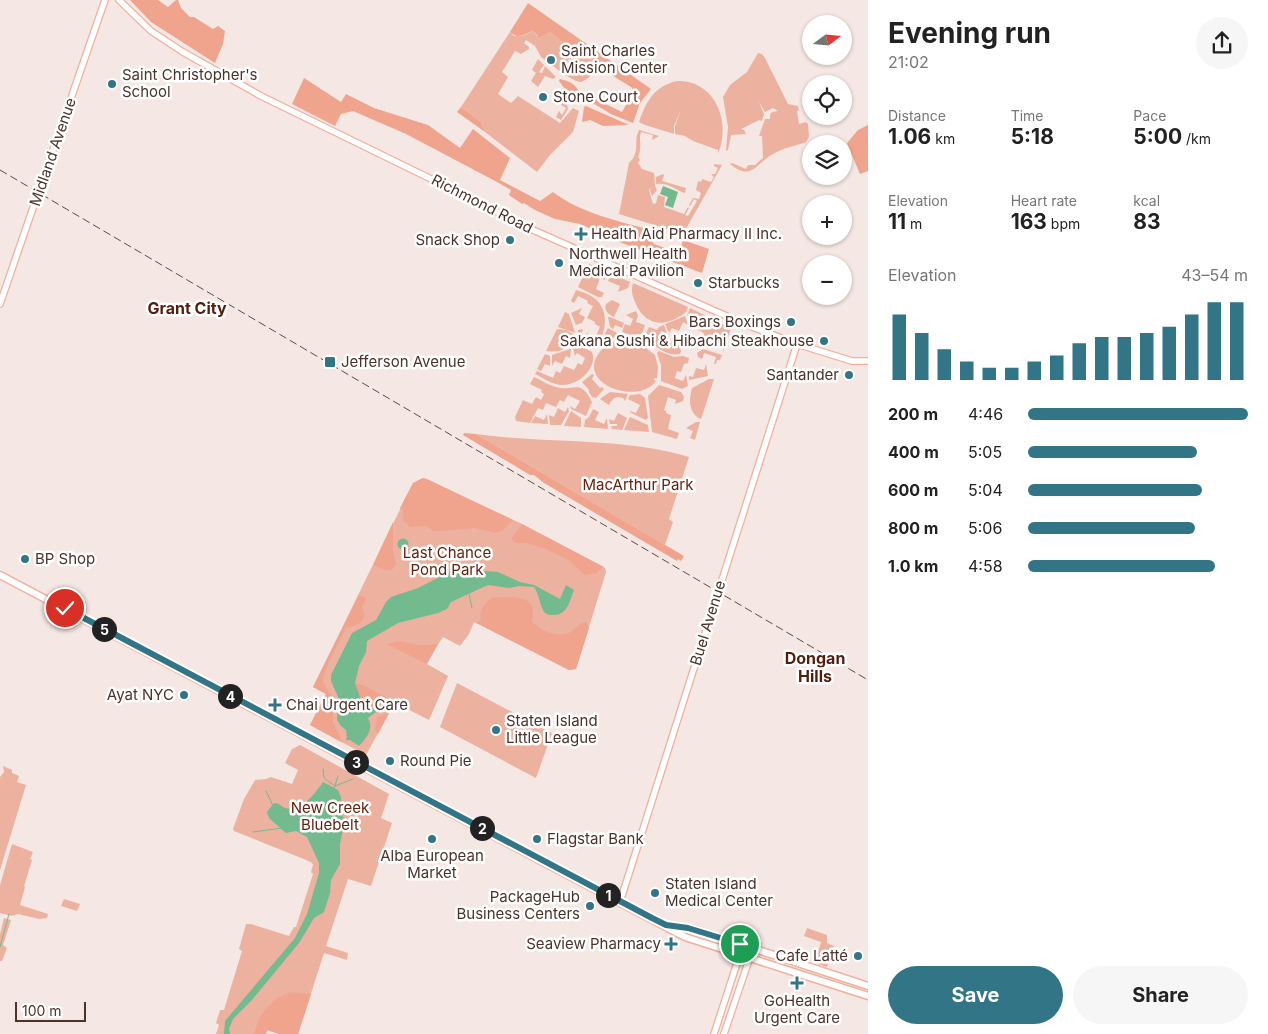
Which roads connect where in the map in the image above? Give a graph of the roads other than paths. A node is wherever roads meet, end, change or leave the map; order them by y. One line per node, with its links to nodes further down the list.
1 (105, 0): 3 (street, Midland Avenue, bridge)
2 (119, 0): 4 (street, Richmond Road)
3 (0, 304)
4 (797, 344): 5 (street, Richmond Road); 7 (street, Buel Avenue)
5 (868, 361)
6 (0, 575): 7 (main road)
7 (620, 902): 8 (main road)
8 (666, 925): 9 (main road); 11 (main road)
9 (740, 944): 10 (main road); 11 (street)
10 (753, 948): 12 (street); 13 (main road)
11 (738, 954): 12 (main road); 15 (street)
12 (750, 958): 14 (main road); 16 (street)
13 (868, 986)
14 (868, 996)
15 (714, 1034)
16 (724, 1034)

